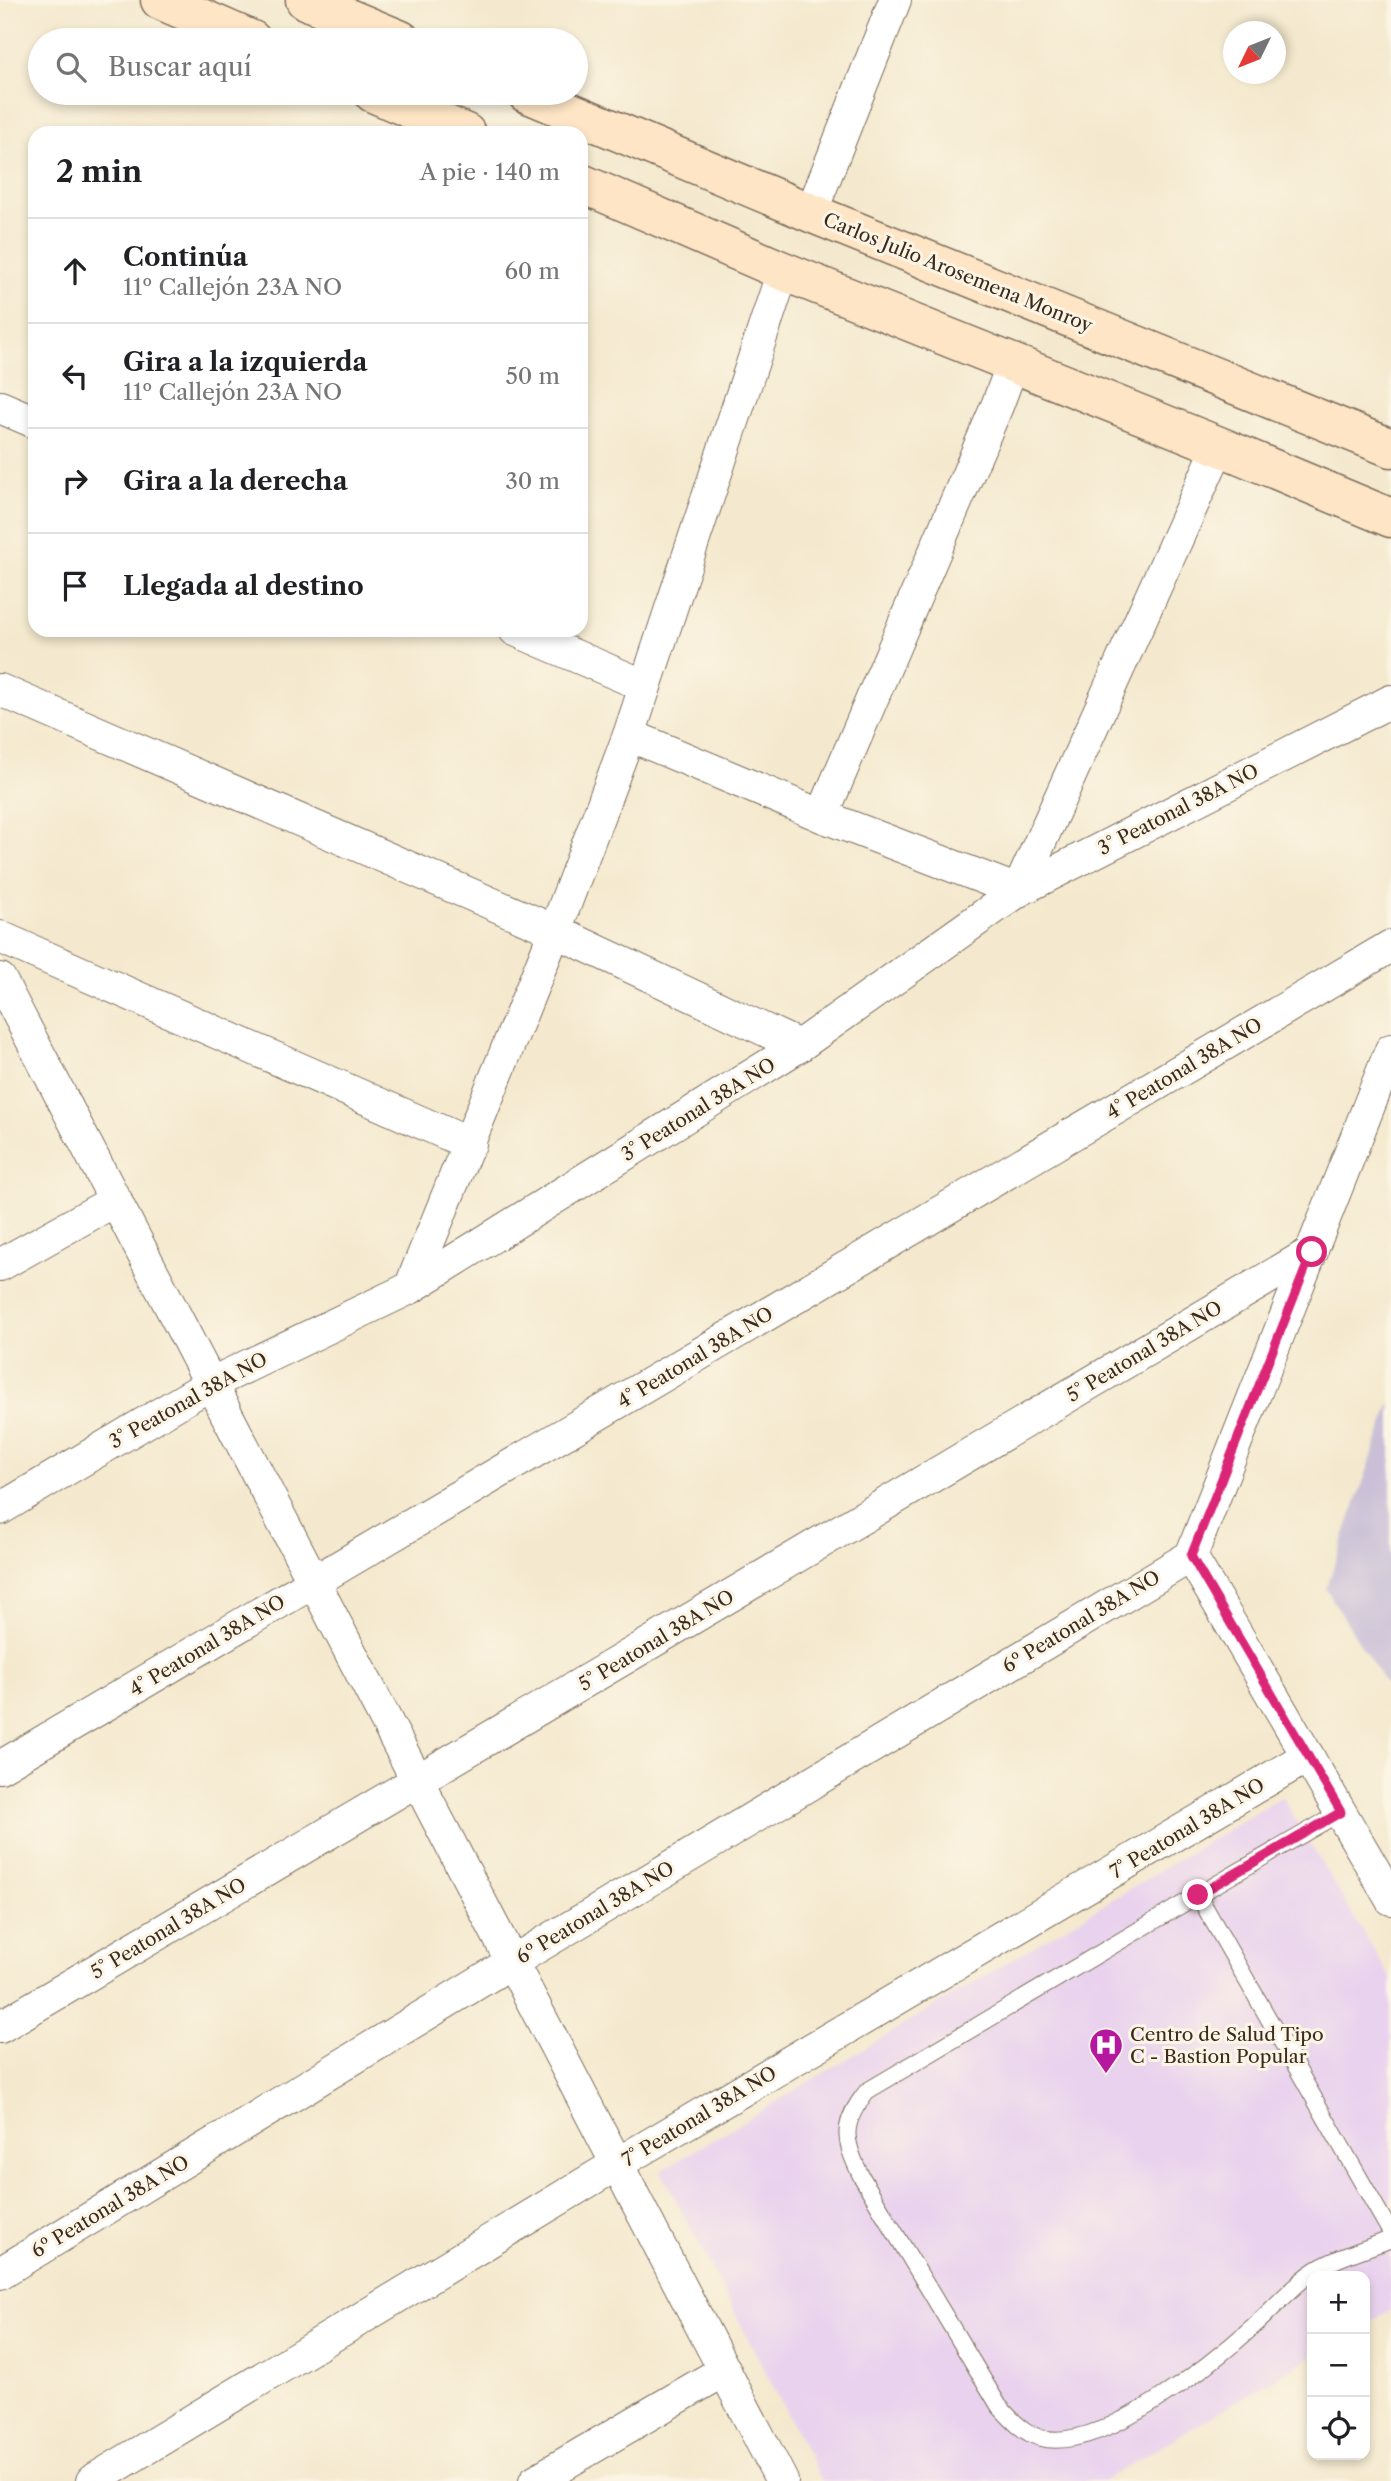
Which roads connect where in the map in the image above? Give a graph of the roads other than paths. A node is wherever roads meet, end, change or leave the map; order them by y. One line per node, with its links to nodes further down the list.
1 (160, 0): 4 (main road)
2 (305, 0): 5 (main road)
3 (895, 0): 10 (street)
4 (225, 28)
5 (372, 28)
6 (401, 105): 8 (main road)
7 (554, 105): 10 (main road, Carlos Julio Arosemena Monroy)
8 (450, 126)
9 (588, 186): 11 (main road)
10 (811, 213): 16 (main road, Carlos Julio Arosemena Monroy)
11 (783, 271): 12 (main road); 19 (street)
12 (1013, 363): 15 (main road); 23 (street)
13 (0, 407): 14 (street)
14 (28, 419)
15 (1219, 446): 17 (main road); 24 (street)
16 (1391, 448)
17 (1391, 519)
18 (531, 637): 19 (street)
19 (645, 686): 22 (street)
20 (0, 690): 25 (street)
21 (1391, 701): 24 (street, 3° Peatonal 38A NO)
22 (629, 735): 23 (street); 25 (street)
23 (822, 816): 24 (street)
24 (1018, 891): 30 (street, 3° Peatonal 38A NO)
25 (555, 931): 30 (street); 32 (street)
26 (0, 937): 32 (street)
27 (1391, 946): 40 (street, 4° Peatonal 38A NO)
28 (0, 979): 29 (street)
29 (8, 1012): 33 (street)
30 (799, 1046): 36 (street, 3° Peatonal 38A NO)
31 (1391, 1050): 34 (street)
32 (470, 1144): 36 (street)
33 (116, 1200): 35 (street); 37 (street)
34 (1312, 1252): 39 (street); 43 (street, 5° Peatonal 38A NO)
35 (0, 1265)
36 (410, 1288): 37 (street, 3° Peatonal 38A NO)
37 (212, 1383): 38 (street, 3° Peatonal 38A NO); 40 (street)
38 (0, 1509)
39 (1191, 1556): 41 (street); 47 (street, 6º Peatonal 38A NO)
40 (314, 1582): 42 (street, 4° Peatonal 38A NO); 43 (street)
41 (1308, 1756): 44 (street); 49 (street, 7° Peatonal 38A NO)
42 (0, 1767)
43 (418, 1780): 47 (street); 48 (street, 5° Peatonal 38A NO)
44 (1341, 1812): 45 (lane); 46 (street)
45 (1198, 1895): 50 (lane); 51 (lane)
46 (1391, 1899)
47 (512, 1962): 49 (street); 52 (street, 6º Peatonal 38A NO)
48 (0, 2027)
49 (617, 2164): 53 (street); 54 (street, 7° Peatonal 38A NO)
50 (1391, 2233)
51 (1391, 2239)
52 (0, 2273)
53 (725, 2370): 55 (street); 56 (street)
54 (92, 2481)
55 (535, 2481)
56 (782, 2481)

